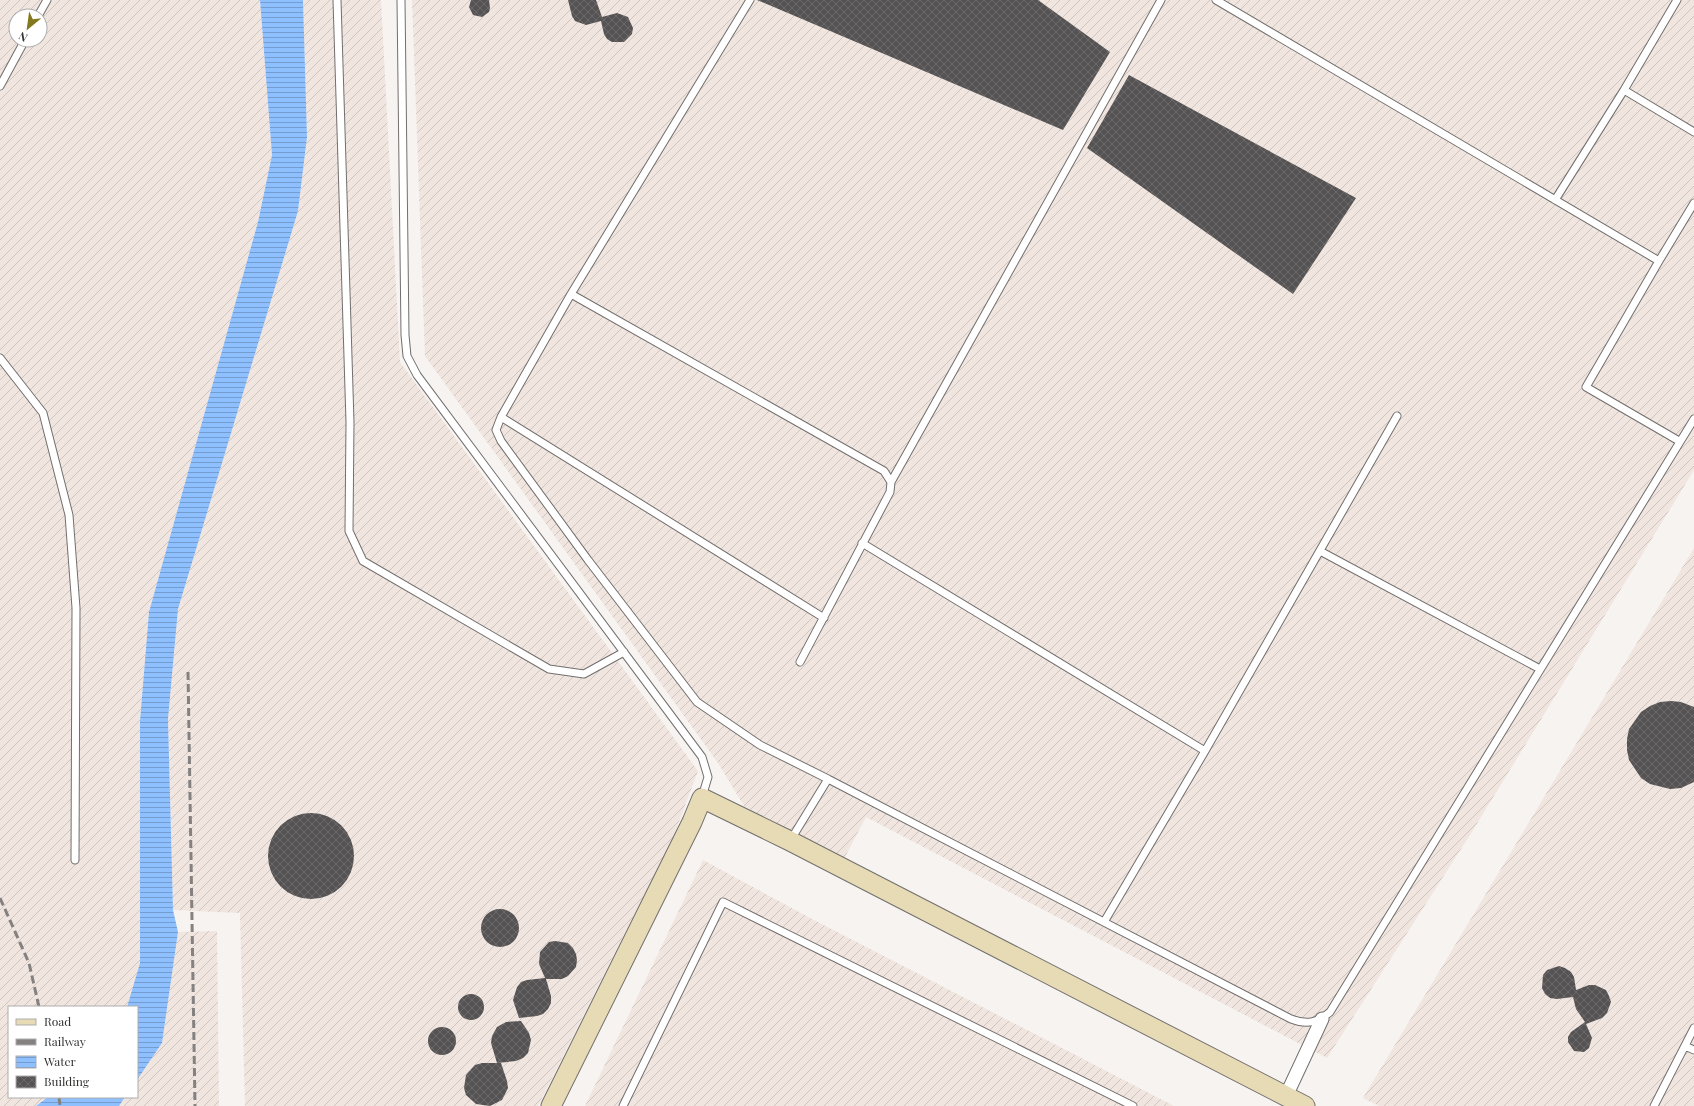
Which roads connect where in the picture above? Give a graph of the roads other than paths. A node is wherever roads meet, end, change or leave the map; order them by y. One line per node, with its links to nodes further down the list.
1 (337, 0): 24 (lane)
2 (401, 0): 24 (lane)
3 (750, 0): 14 (lane)
4 (1160, 0): 20 (lane)
5 (1216, 0): 11 (lane)
6 (1677, 0): 9 (lane)
7 (21, 48): 8 (lane)
8 (0, 86)
9 (1624, 90): 10 (lane); 11 (lane)
10 (1694, 132)
11 (1555, 200): 13 (lane)
12 (1694, 202): 13 (lane)
13 (1659, 261): 19 (lane)
14 (571, 294): 17 (lane); 20 (lane)
15 (0, 358): 31 (lane)
16 (1397, 416): 22 (lane)
17 (501, 418): 23 (lane); 28 (lane)
18 (1694, 418): 19 (lane)
19 (1679, 441): 26 (lane)
20 (891, 482): 21 (lane)
21 (862, 543): 23 (lane); 27 (lane)
22 (1320, 551): 26 (lane); 27 (lane)
23 (824, 618): 25 (lane)
24 (624, 652): 29 (lane)
25 (800, 662)
26 (1540, 669): 33 (lane)
27 (1206, 751): 32 (lane)
28 (828, 779): 30 (lane); 32 (lane)
29 (702, 798): 30 (street); 38 (street)
30 (790, 841): 37 (street)
31 (76, 860)
32 (1104, 922): 33 (lane)
33 (1322, 1019): 37 (street)
34 (1694, 1028): 35 (lane)
35 (1685, 1046): 36 (lane); 42 (lane)
36 (1694, 1050)
37 (1286, 1096): 41 (street)
38 (551, 1106)
39 (623, 1106): 40 (lane)
40 (1133, 1106)
41 (1305, 1106)
42 (1654, 1106)

